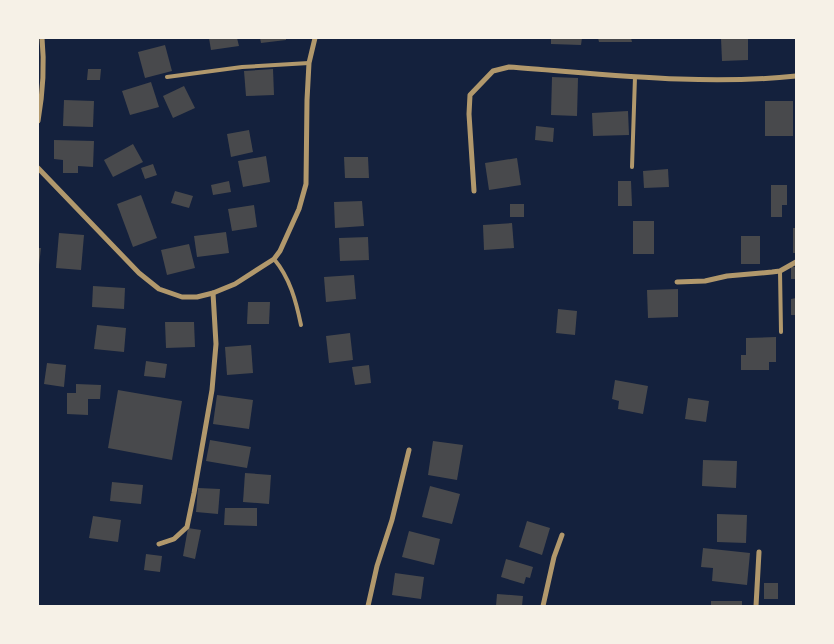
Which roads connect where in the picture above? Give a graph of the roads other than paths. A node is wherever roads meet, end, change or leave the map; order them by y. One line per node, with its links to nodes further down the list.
1 (42, 38): 7 (street)
2 (315, 38): 3 (street)
3 (310, 63): 5 (lane); 11 (street)
4 (796, 76): 6 (street)
5 (167, 77)
6 (635, 77): 8 (lane); 10 (street)
7 (38, 121)
8 (632, 167)
9 (38, 168): 15 (street)
10 (474, 191)
11 (274, 259): 15 (street); 16 (lane)
12 (796, 262): 13 (street)
13 (780, 271): 14 (street); 17 (lane)
14 (677, 282)
15 (213, 293): 20 (street)
16 (301, 324)
17 (781, 332)
18 (409, 450): 22 (street)
19 (562, 535): 23 (street)
20 (159, 544)
21 (759, 552): 24 (street)
22 (368, 606)
23 (543, 606)
24 (756, 606)

